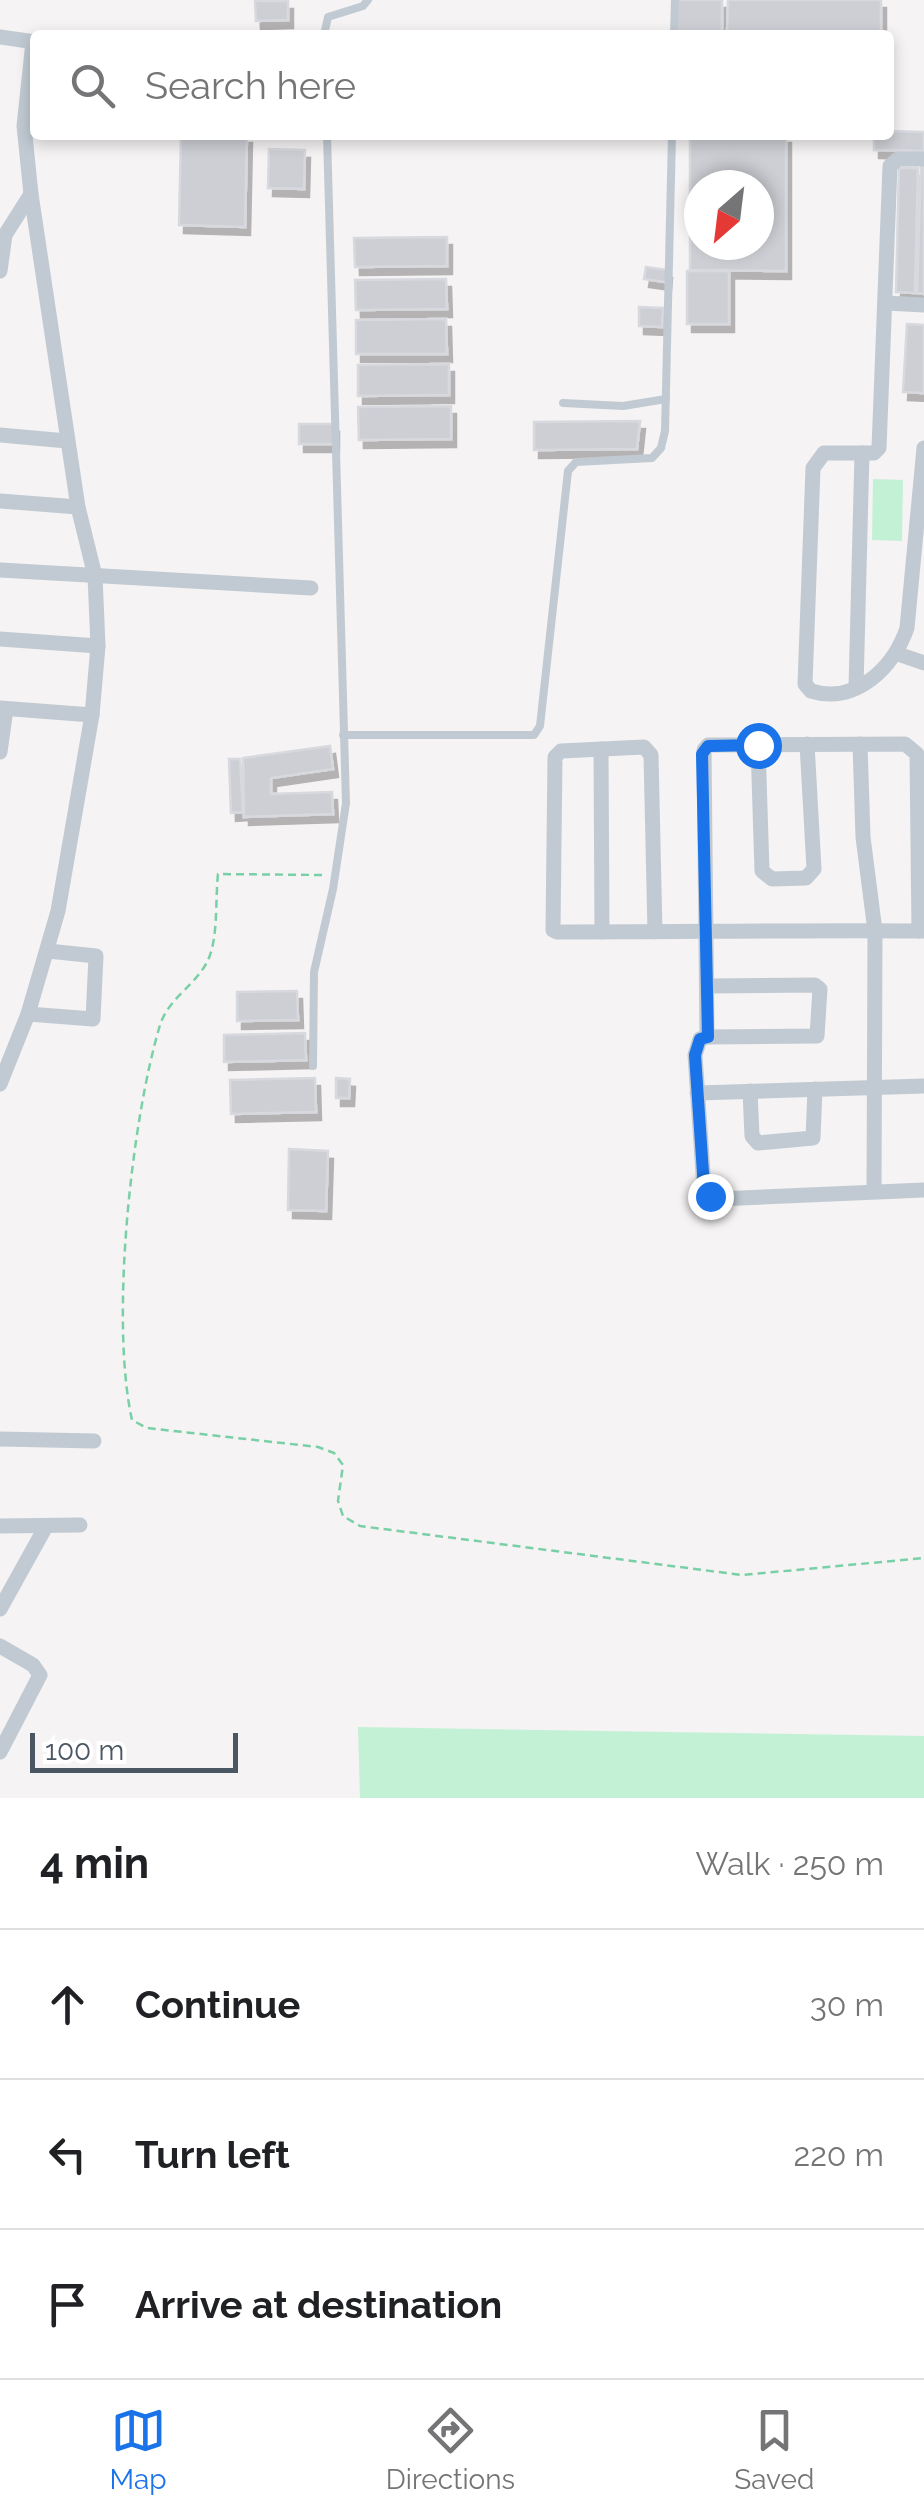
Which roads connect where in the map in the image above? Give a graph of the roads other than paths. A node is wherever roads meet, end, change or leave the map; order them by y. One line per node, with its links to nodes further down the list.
1 (368, 0): 3 (lane)
2 (675, 0): 4 (lane)
3 (325, 30)
4 (674, 30)
5 (0, 37): 6 (street)
6 (30, 41)
7 (30, 76): 11 (street)
8 (327, 140): 33 (lane)
9 (672, 140): 15 (lane)
10 (924, 160): 13 (street)
11 (31, 194): 12 (street); 18 (street)
12 (0, 271)
13 (886, 302): 14 (street); 19 (street)
14 (924, 305)
15 (666, 399): 16 (lane); 33 (lane)
16 (563, 403)
17 (0, 435): 18 (street)
18 (68, 442): 22 (street)
19 (862, 453): 30 (street); 30 (street)
20 (923, 454): 28 (street)
21 (0, 500): 22 (street)
22 (78, 507): 24 (street)
23 (0, 570): 24 (street)
24 (94, 576): 25 (street); 27 (street)
25 (311, 588)
26 (0, 639): 27 (street)
27 (98, 646): 32 (street)
28 (898, 654): 29 (street); 30 (street)
29 (924, 663)
30 (856, 688)
31 (3, 709): 32 (street); 38 (street)
32 (92, 715): 44 (street)
33 (343, 735): 48 (lane)
34 (808, 744): 35 (street); 36 (street); 36 (street)
35 (860, 744): 40 (street); 41 (street)
36 (758, 745): 39 (street)
37 (601, 749): 42 (street); 42 (street); 43 (street)
38 (0, 752)
39 (707, 931): 40 (street); 43 (street); 45 (street)
40 (876, 931): 41 (street); 51 (street)
41 (921, 931)
42 (602, 932): 43 (street)
43 (655, 932)
44 (48, 950): 46 (street); 46 (street)
45 (707, 986): 47 (street); 47 (street)
46 (28, 1014): 49 (street)
47 (708, 1037): 54 (street)
48 (313, 1066)
49 (0, 1084)
50 (924, 1086): 51 (street)
51 (874, 1088): 52 (street); 56 (street)
52 (815, 1089): 53 (street); 53 (street)
53 (750, 1091): 54 (street)
54 (696, 1094): 56 (street)
55 (924, 1190): 56 (street)
56 (874, 1191)
57 (0, 1439): 58 (street)
58 (94, 1441)
59 (80, 1525): 61 (street)
60 (0, 1526): 61 (street)
61 (45, 1528): 62 (street)
62 (0, 1610)
63 (0, 1646): 64 (street)
64 (0, 1752)

